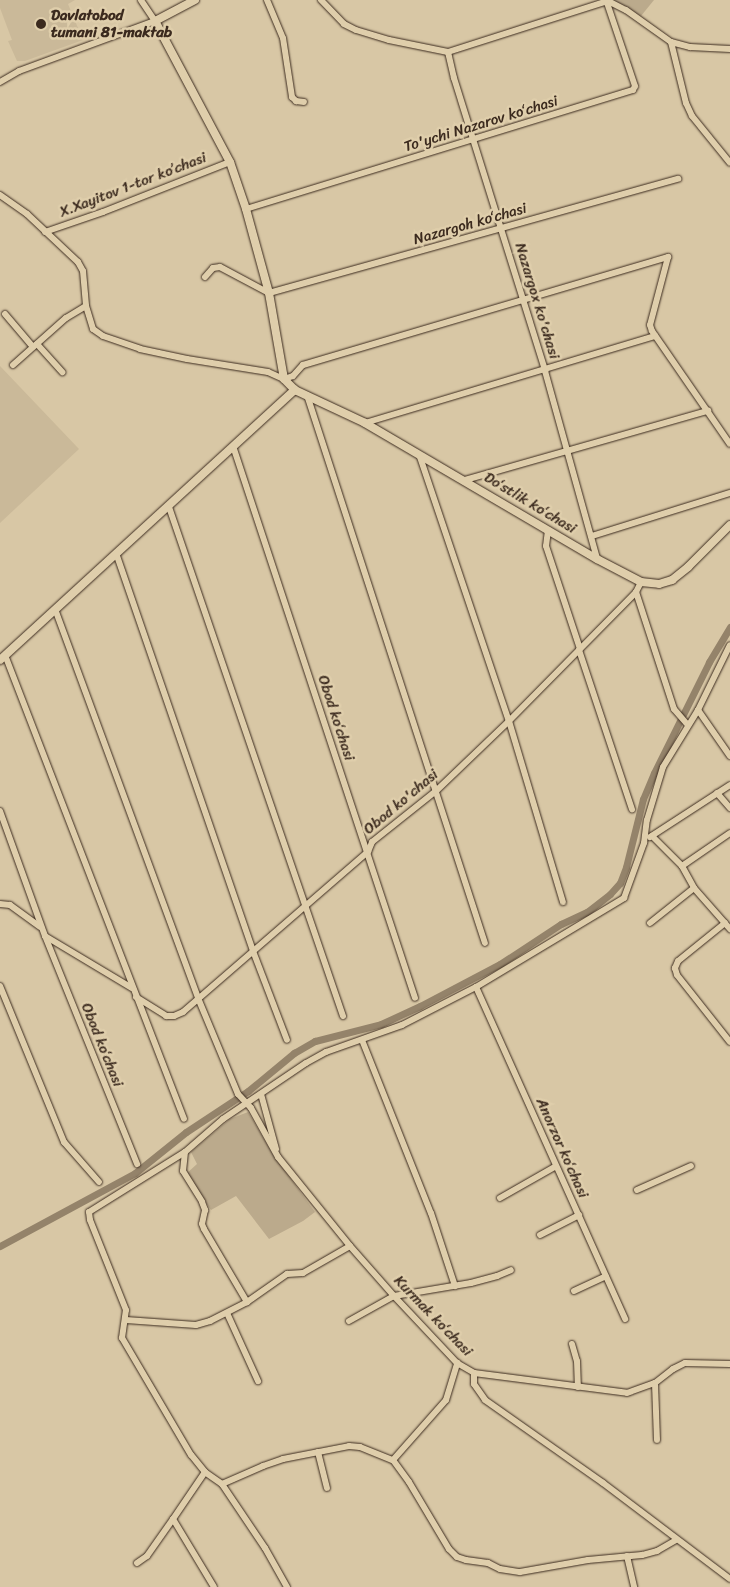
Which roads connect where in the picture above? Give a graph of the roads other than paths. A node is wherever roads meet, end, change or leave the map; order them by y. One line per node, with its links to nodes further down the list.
1 (141, 0): 6 (street)
2 (195, 0): 6 (street)
3 (267, 0): 11 (street)
4 (321, 0): 9 (street)
5 (607, 0): 7 (street); 9 (street); 12 (street, To'ychi Nazarov koʻchasi)
6 (155, 21): 10 (street); 13 (street)
7 (671, 42): 8 (street); 14 (street)
8 (730, 49)
9 (448, 52): 12 (street, Nazargox ko'chasi)
10 (0, 82)
11 (304, 102)
12 (475, 140): 17 (street, To'ychi Nazarov koʻchasi); 18 (street, Nazargox ko'chasi)
13 (230, 162): 17 (street); 19 (street, X.Xayitov 1-tor koʼchasi)
14 (730, 163)
15 (678, 179): 18 (street, Nazargoh koʻchasi)
16 (0, 195): 19 (street)
17 (246, 209): 21 (street)
18 (502, 228): 21 (street, Nazargoh koʻchasi); 22 (street, Nazargox ko'chasi)
19 (45, 232): 23 (street)
20 (205, 277): 21 (street)
21 (268, 294): 30 (street)
22 (524, 300): 25 (street); 28 (street, Nazargox ko'chasi); 30 (street)
23 (86, 306): 26 (street); 30 (street)
24 (5, 314): 26 (street)
25 (655, 336): 28 (street); 33 (street)
26 (35, 346): 27 (street); 29 (street)
27 (13, 365)
28 (545, 371): 34 (street); 37 (street, Nazargox ko'chasi)
29 (62, 372)
30 (284, 379): 31 (street)
31 (295, 390): 32 (street, Doʻstlik koʻchasi); 36 (street)
32 (307, 395): 34 (street, Doʻstlik koʻchasi); 60 (street)
33 (708, 412): 35 (street); 37 (street)
34 (365, 424): 38 (street, Doʻstlik koʻchasi)
35 (730, 444)
36 (233, 446): 41 (street); 68 (street, Obod koʻchasi)
37 (568, 450): 39 (street); 44 (street, Nazargox ko'chasi)
38 (420, 457): 39 (street, Doʻstlik koʻchasi); 56 (street)
39 (465, 480): 43 (street, Doʻstlik koʻchasi)
40 (730, 493): 44 (street)
41 (169, 507): 45 (street); 73 (street)
42 (730, 525): 47 (street, Doʻstlik koʻchasi)
43 (548, 530): 46 (street, Doʻstlik koʻchasi); 51 (street)
44 (592, 536): 46 (street, Nazargox ko'chasi)
45 (116, 553): 49 (street); 80 (street)
46 (597, 560): 47 (street, Doʻstlik koʻchasi)
47 (641, 582): 48 (street, Obod ko'chasi)
48 (636, 592): 51 (street, Obod ko'chasi); 57 (street)
49 (55, 609): 52 (street); 85 (street)
50 (730, 644): 53 (street)
51 (579, 649): 56 (street, Obod ko'chasi); 63 (street)
52 (2, 658): 83 (street)
53 (724, 659): 54 (street); 55 (street)
54 (730, 666)
55 (698, 710): 57 (street); 58 (street)
56 (509, 721): 60 (street, Obod ko'chasi); 71 (street)
57 (688, 725): 67 (street)
58 (730, 756)
59 (730, 785): 61 (street)
60 (436, 791): 68 (street, Obod ko'chasi); 79 (street)
61 (717, 793): 62 (street); 66 (street)
62 (730, 808)
63 (632, 809)
64 (0, 811): 76 (street, Obod koʻchasi)
65 (730, 833): 69 (street)
66 (652, 836): 67 (street); 69 (street)
67 (644, 843): 82 (street)
68 (368, 852): 73 (street, Obod ko'chasi); 86 (street, Obod koʻchasi)
69 (682, 866): 70 (street)
70 (694, 888): 74 (street); 75 (street)
71 (563, 902)
72 (0, 904): 76 (street)
73 (306, 906): 80 (street, Obod ko'chasi); 87 (street)
74 (650, 923)
75 (725, 923): 77 (street); 90 (street)
76 (41, 928): 78 (street, Obod koʻchasi)
77 (730, 929)
78 (44, 936): 83 (street); 96 (street, Obod koʻchasi)
79 (485, 942)
80 (253, 951): 85 (street, Obod ko'chasi); 88 (street)
81 (0, 986): 99 (street)
82 (476, 987): 89 (street); 97 (street, Anorzor koʻchasi)
83 (132, 988): 84 (street)
84 (136, 997): 85 (street, Obod ko'chasi); 93 (street)
85 (198, 998): 92 (street)
86 (415, 998)
87 (343, 1016)
88 (287, 1040)
89 (362, 1040): 91 (street); 107 (street)
90 (730, 1042)
91 (261, 1094): 92 (street); 95 (street)
92 (242, 1099): 94 (street); 95 (street, Kurmak koʻchasi)
93 (184, 1119)
94 (184, 1152): 110 (street); 113 (street)
95 (278, 1157): 104 (street, Kurmak koʻchasi)
96 (137, 1164)
97 (556, 1166): 101 (street); 102 (street, Anorzor koʻchasi)
98 (691, 1166): 100 (street)
99 (100, 1182)
100 (637, 1190)
101 (500, 1198)
102 (579, 1215): 103 (street); 106 (street, Anorzor koʻchasi)
103 (540, 1235)
104 (350, 1246): 109 (street, Kurmak koʻchasi); 110 (street)
105 (511, 1270): 107 (street)
106 (606, 1276): 108 (street); 112 (street, Anorzor koʻchasi)
107 (456, 1286): 109 (street)
108 (574, 1291)
109 (394, 1296): 114 (street); 116 (street, Kurmak koʻchasi)
110 (247, 1302): 111 (street)
111 (227, 1313): 113 (street); 119 (street)
112 (625, 1319)
113 (126, 1320): 125 (street)
114 (349, 1320)
115 (572, 1344): 121 (street)
116 (457, 1363): 118 (street, Kurmak koʻchasi); 124 (street)
117 (730, 1364): 120 (street)
118 (474, 1373): 121 (street); 129 (street, Kurmak koʻchasi)
119 (258, 1381)
120 (656, 1383): 121 (street); 122 (street)
121 (578, 1386)
122 (658, 1440)
123 (318, 1452): 124 (street); 126 (street); 127 (street)
124 (393, 1460): 130 (street)
125 (205, 1472): 126 (street); 128 (street)
126 (222, 1484): 134 (street)
127 (327, 1488)
128 (173, 1519): 131 (street); 133 (street)
129 (676, 1540): 130 (street); 132 (street, Kurmak koʻchasi)
130 (626, 1556): 135 (street)
131 (137, 1563)
132 (730, 1579)
133 (214, 1587)
134 (286, 1587)
135 (634, 1587)

